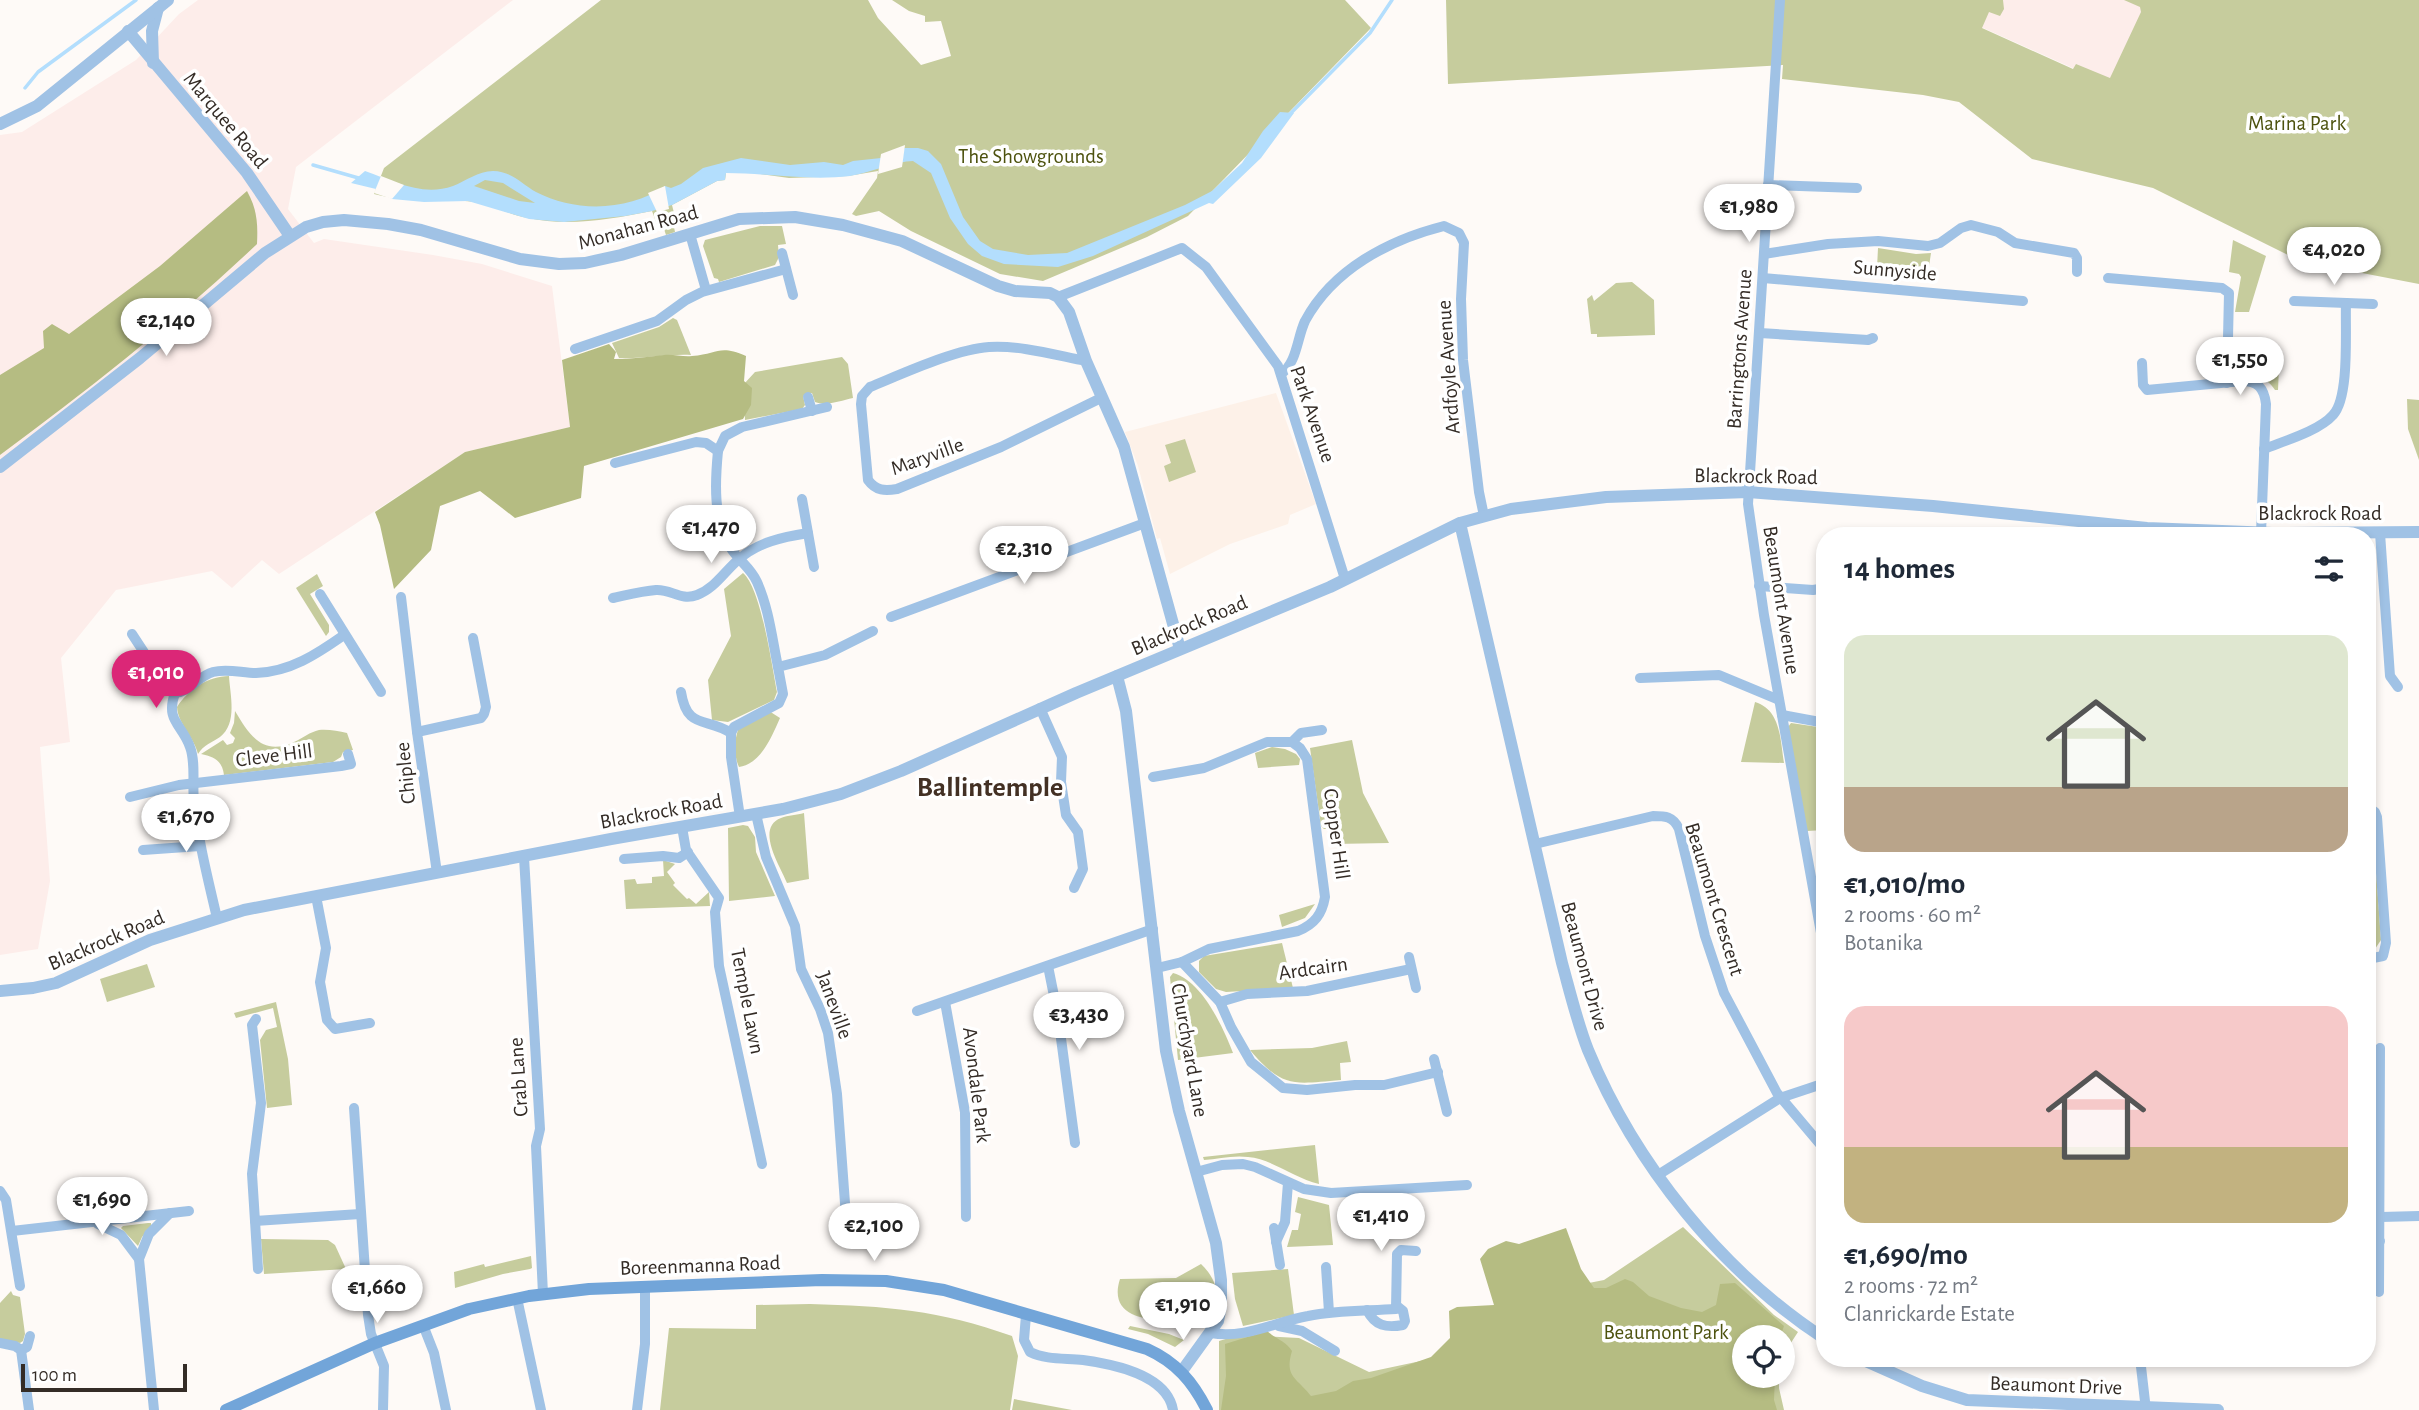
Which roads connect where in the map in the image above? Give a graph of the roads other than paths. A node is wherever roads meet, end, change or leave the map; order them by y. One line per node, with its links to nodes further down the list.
1 (1780, 0): 6 (street, Barringtons Avenue)
2 (163, 4): 3 (street); 4 (street)
3 (128, 32): 4 (street, Marquee Road); 5 (street)
4 (153, 63): 9 (street, Marquee Road)
5 (0, 124)
6 (1768, 185): 7 (street); 11 (street, Barringtons Avenue)
7 (1857, 188)
8 (690, 234): 9 (street, Monahan Road); 16 (street); 18 (street, Monahan Road)
9 (290, 236): 37 (street, Monahan Road)
10 (782, 253): 12 (street)
11 (1764, 254): 13 (street); 14 (street, Barringtons Avenue)
12 (786, 269): 16 (street); 17 (street)
13 (2077, 272)
14 (1763, 278): 19 (street, Sunnyside); 23 (street, Barringtons Avenue)
15 (2108, 278): 29 (street)
16 (706, 290): 25 (street)
17 (793, 295)
18 (1058, 297): 26 (street); 28 (street, Park Avenue)
19 (2023, 301)
20 (2294, 301): 21 (street)
21 (2346, 303): 22 (street); 34 (street)
22 (2373, 304)
23 (1760, 333): 24 (street); 38 (street, Barringtons Avenue)
24 (1873, 338)
25 (575, 349)
26 (1086, 361): 31 (street); 31 (street, Maryville)
27 (2142, 363): 29 (street)
28 (1281, 374): 40 (street, Ardfoyle Avenue); 51 (street, Park Avenue)
29 (2227, 383): 34 (street)
30 (808, 397): 33 (street)
31 (1101, 398): 41 (street)
32 (827, 407): 33 (street)
33 (812, 411): 35 (street)
34 (2264, 449): 44 (street)
35 (718, 451): 36 (street); 49 (street)
36 (615, 463)
37 (0, 467)
38 (1748, 492): 40 (street, Blackrock Road); 43 (street, Blackrock Road); 52 (street, Beaumont Avenue)
39 (802, 499): 46 (street)
40 (1484, 516): 42 (street, Blackrock Road)
41 (1145, 523): 57 (street); 63 (street)
42 (1460, 523): 51 (street, Blackrock Road); 88 (street, Beaumont Drive)
43 (2143, 527)
44 (2268, 527)
45 (2419, 532): 48 (street, Blackrock Road)
46 (808, 533): 49 (street); 50 (street)
47 (2376, 533): 48 (street, Blackrock Road)
48 (2380, 533): 68 (street)
49 (739, 558): 56 (street); 65 (street)
50 (814, 567)
51 (1345, 579): 63 (street, Blackrock Road)
52 (1759, 586): 53 (street); 72 (street, Beaumont Avenue)
53 (1816, 589)
54 (320, 594): 60 (street)
55 (401, 597): 77 (street)
56 (613, 598)
57 (891, 617)
58 (873, 631): 62 (street)
59 (132, 634): 71 (street)
60 (344, 635): 69 (street); 71 (street)
61 (473, 638): 77 (street, Chiplee)
62 (850, 642): 64 (street); 65 (street)
63 (1180, 649): 66 (street, Blackrock Road)
64 (858, 651)
65 (778, 667): 78 (street)
66 (1117, 676): 73 (street, Blackrock Road); 99 (street, Churchyard Lane)
67 (1640, 678): 72 (street)
68 (2398, 687)
69 (381, 692)
70 (681, 692): 78 (street)
71 (175, 693): 82 (street)
72 (1779, 700): 74 (street, Beaumont Avenue)
73 (1040, 708): 84 (street, Blackrock Road); 95 (street)
74 (1782, 715): 75 (street); 97 (street, Beaumont Avenue)
75 (1816, 721)
76 (1322, 730): 79 (street)
77 (416, 732): 94 (street, Chiplee)
78 (731, 733): 86 (street)
79 (1292, 742): 81 (street); 102 (street, Copper Hill)
80 (348, 754): 82 (street, Cleve Hill)
81 (1153, 777)
82 (192, 784): 83 (street, Cleve Hill); 89 (street)
83 (130, 797)
84 (756, 814): 86 (street, Blackrock Road); 135 (street, Janeville)
85 (2376, 814): 101 (street)
86 (740, 817): 87 (street, Blackrock Road)
87 (682, 827): 91 (street, Temple Lawn); 92 (street, Blackrock Road)
88 (1535, 844): 117 (street, Beaumont Crescent); 126 (street, Beaumont Drive)
89 (200, 846): 90 (street); 98 (street)
90 (143, 850)
91 (688, 852): 93 (street); 124 (street, Temple Lawn)
92 (524, 857): 94 (street, Blackrock Road); 152 (street, Crab Lane)
93 (624, 859)
94 (437, 873): 96 (street, Blackrock Road)
95 (1074, 888)
96 (316, 895): 98 (street, Blackrock Road); 112 (street)
97 (1816, 905)
98 (217, 918): 107 (street, Blackrock Road)
99 (1153, 929): 103 (street, Avondale Park); 104 (street, Churchyard Lane)
100 (1409, 957): 105 (street)
101 (2376, 957)
102 (1182, 962): 104 (street, Copper Hill); 109 (street)
103 (1048, 966): 108 (street, Avondale Park); 123 (street)
104 (1157, 968): 125 (street, Churchyard Lane)
105 (1411, 969): 106 (street); 109 (street, Ardcairn)
106 (1416, 988)
107 (0, 991)
108 (945, 1002): 110 (street, Avondale Park); 133 (street, Avondale Park)
109 (1220, 1002): 115 (street)
110 (917, 1011)
111 (256, 1019): 137 (street)
112 (370, 1023)
113 (2380, 1048): 122 (street)
114 (1434, 1059): 115 (street)
115 (1438, 1072): 119 (street)
116 (1816, 1086): 117 (street)
117 (1780, 1098): 120 (street); 126 (street)
118 (354, 1108): 132 (street)
119 (1447, 1112)
120 (1816, 1140)
121 (2376, 1141): 122 (street)
122 (2380, 1141): 136 (street)
123 (1075, 1143)
124 (762, 1164)
125 (1196, 1172): 127 (street); 160 (street, Churchyard Lane)
126 (1658, 1175): 161 (street, Beaumont Drive)
127 (1288, 1183): 128 (street); 143 (street)
128 (1467, 1185)
129 (0, 1191): 140 (street)
130 (189, 1211): 131 (street)
131 (170, 1213): 138 (street); 145 (street)
132 (360, 1214): 137 (street); 164 (street)
133 (967, 1216)
134 (2419, 1216): 136 (street)
135 (846, 1217)
136 (2381, 1217): 142 (street)
137 (255, 1221): 148 (street)
138 (92, 1223): 140 (street); 145 (street)
139 (1273, 1228): 143 (street)
140 (12, 1231): 149 (street)
141 (2376, 1241): 142 (street)
142 (2380, 1241): 151 (street)
143 (1276, 1242): 146 (street)
144 (1416, 1251): 154 (street)
145 (139, 1259): 174 (street)
146 (1280, 1265)
147 (1326, 1267): 156 (street)
148 (258, 1269)
149 (20, 1286)
150 (645, 1287): 152 (main road, Boreenmanna Road); 157 (main road, Boreenmanna Road); 179 (street)
151 (2379, 1292)
152 (542, 1294): 153 (main road, Boreenmanna Road)
153 (517, 1298): 158 (main road, Boreenmanna Road); 178 (street)
154 (1396, 1308): 155 (street); 155 (street)
155 (1367, 1310): 156 (street)
156 (1329, 1312): 159 (street)
157 (1026, 1315): 169 (main road, Boreenmanna Road); 180 (street)
158 (423, 1325): 164 (main road, Boreenmanna Road); 177 (street)
159 (1275, 1326): 160 (street); 166 (street)
160 (1211, 1333): 169 (street, Churchyard Lane)
161 (1816, 1333)
162 (30, 1336): 165 (street)
163 (0, 1343): 165 (street)
164 (375, 1343): 170 (main road, Boreenmanna Road); 176 (street)
165 (21, 1350): 173 (street)
166 (1335, 1351)
167 (1880, 1367): 171 (street, Beaumont Drive)
168 (2141, 1367): 172 (street)
169 (1182, 1371): 181 (main road)
170 (253, 1405): 175 (main road, Boreenmanna Road)
171 (1978, 1406): 172 (street, Beaumont Drive)
172 (2146, 1409): 182 (street, Beaumont Drive)
173 (29, 1410)
174 (154, 1410)
175 (226, 1410)
176 (383, 1410)
177 (446, 1410)
178 (541, 1410)
179 (637, 1410)
180 (1173, 1410)
181 (1207, 1410)
182 (2218, 1410)

